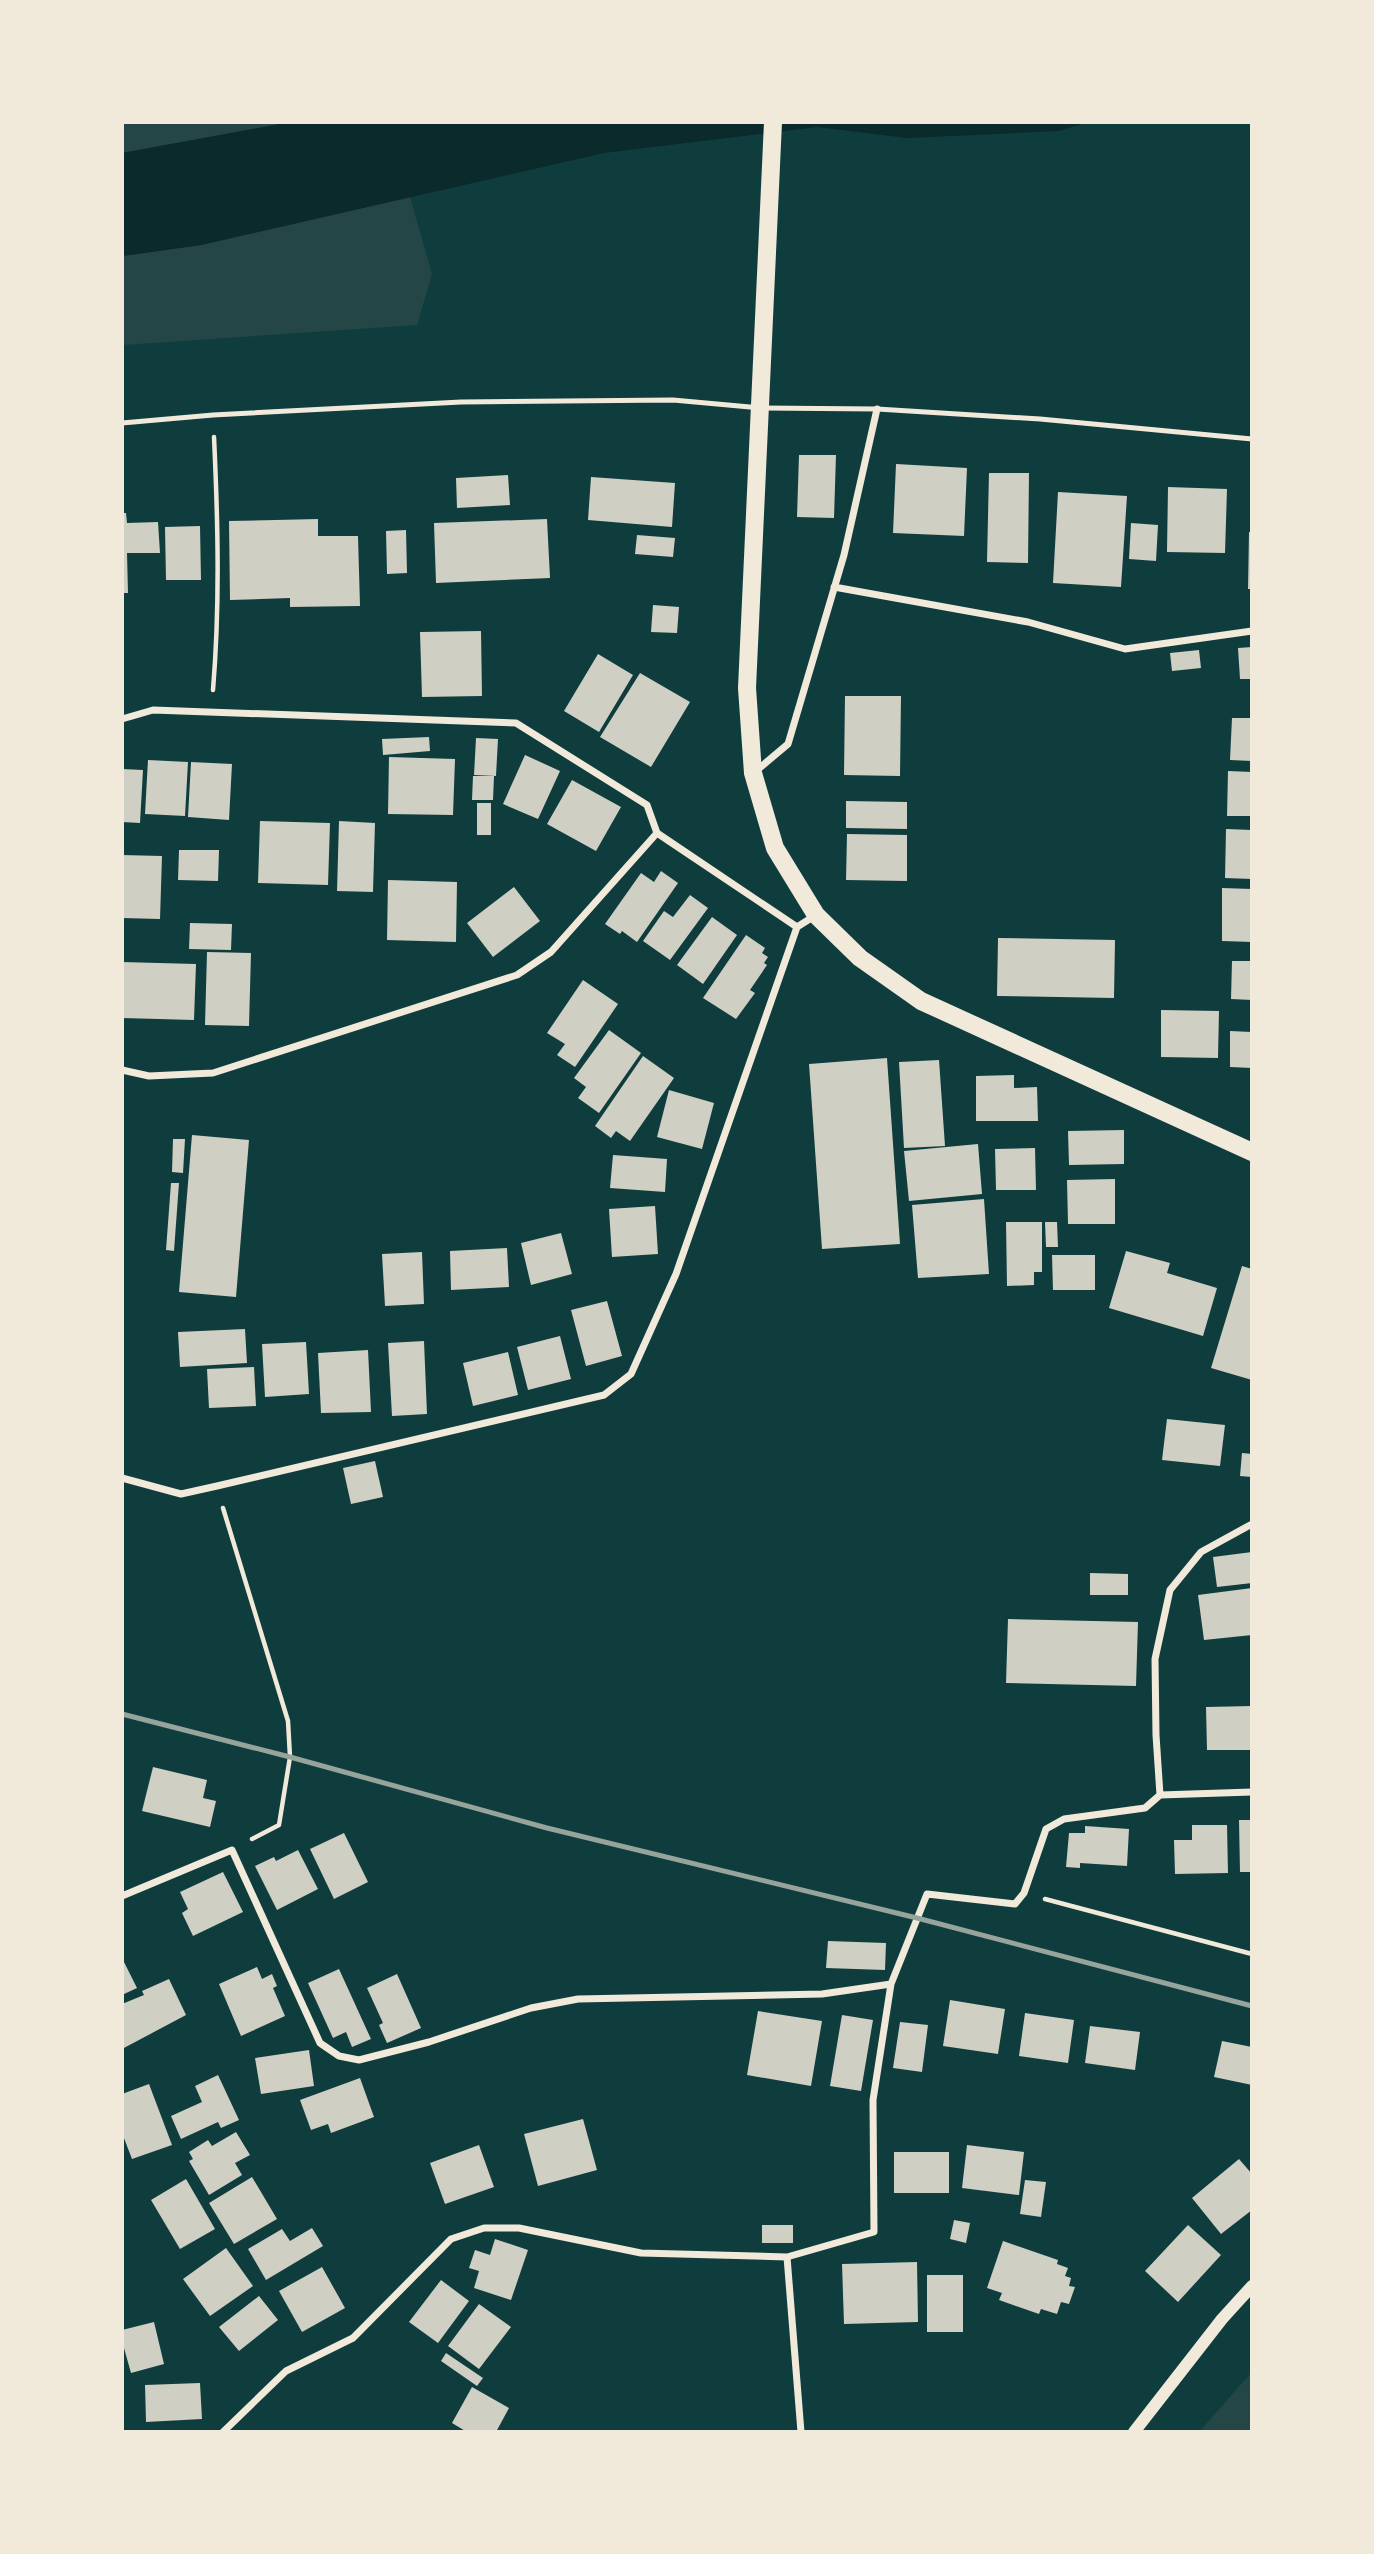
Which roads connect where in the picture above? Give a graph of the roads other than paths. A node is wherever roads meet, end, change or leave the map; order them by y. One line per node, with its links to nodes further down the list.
1 (773, 122): 2 (main road)
2 (761, 408): 3 (lane); 4 (lane); 9 (main road)
3 (877, 409): 5 (lane); 6 (street)
4 (122, 423)
5 (1251, 439)
6 (834, 587): 7 (street); 9 (street)
7 (1251, 631)
8 (122, 719): 10 (street)
9 (753, 773): 11 (main road)
10 (657, 833): 12 (street); 13 (street)
11 (816, 915): 12 (street); 14 (main road)
12 (797, 927): 15 (street)
13 (122, 1070)
14 (1251, 1152)
15 (122, 1478)
16 (1251, 1524): 18 (street)
17 (1251, 1792): 18 (street)
18 (1160, 1795): 20 (street)
19 (122, 1896): 20 (street)
20 (891, 1984): 21 (street)
21 (787, 2257): 23 (street); 24 (street)
22 (1251, 2286): 25 (street)
23 (223, 2431)
24 (801, 2431)
25 (1134, 2431)

